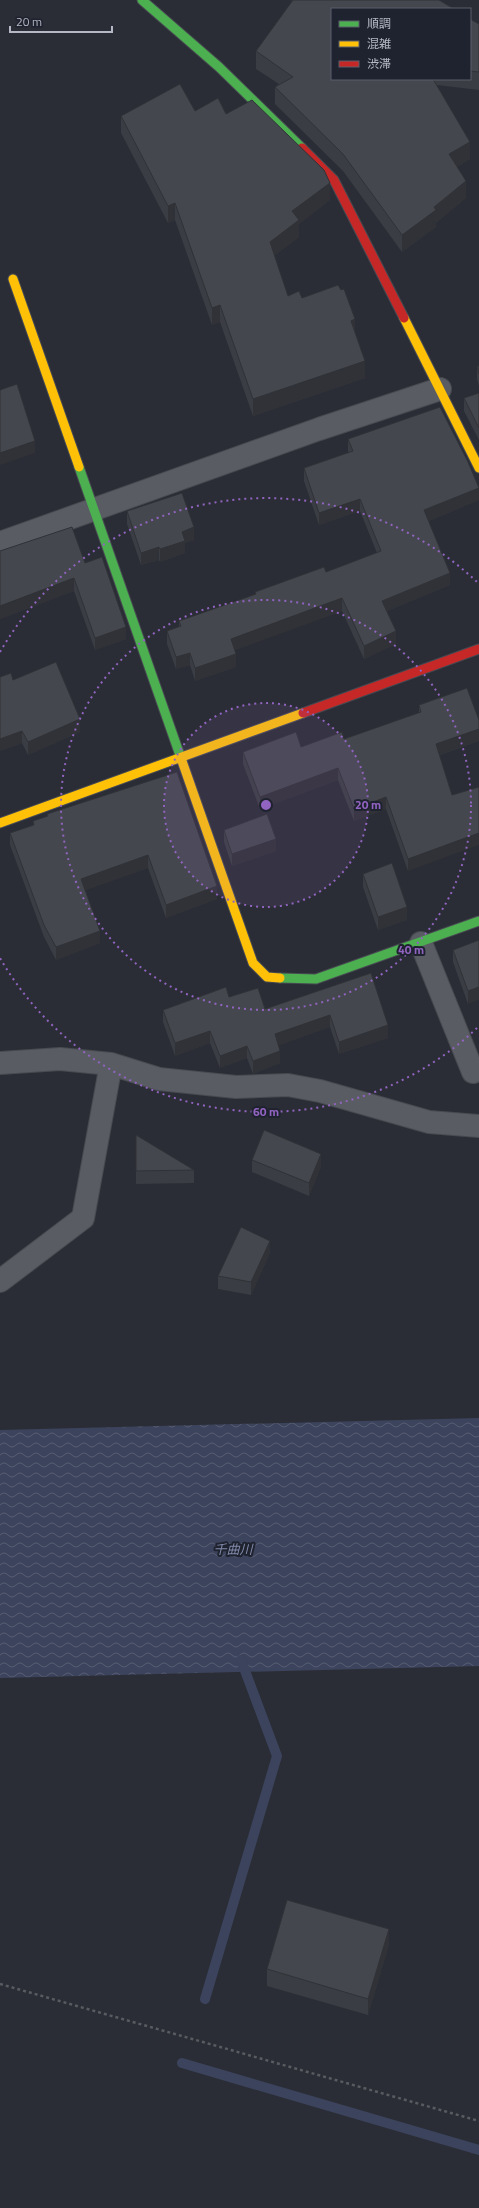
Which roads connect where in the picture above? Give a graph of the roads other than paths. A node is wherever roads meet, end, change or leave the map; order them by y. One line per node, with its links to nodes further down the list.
1 (142, 0): 3 (street)
2 (13, 279): 5 (street)
3 (440, 389): 4 (street); 5 (street)
4 (479, 468)
5 (93, 509): 6 (street); 8 (street)
6 (0, 543)
7 (479, 649): 8 (street)
8 (181, 757): 9 (street); 11 (street)
9 (0, 823)
10 (479, 921): 11 (street)
11 (421, 943): 14 (street)
12 (0, 1063): 13 (street)
13 (111, 1064): 15 (street); 16 (street)
14 (473, 1072)
15 (479, 1126)
16 (0, 1281)

